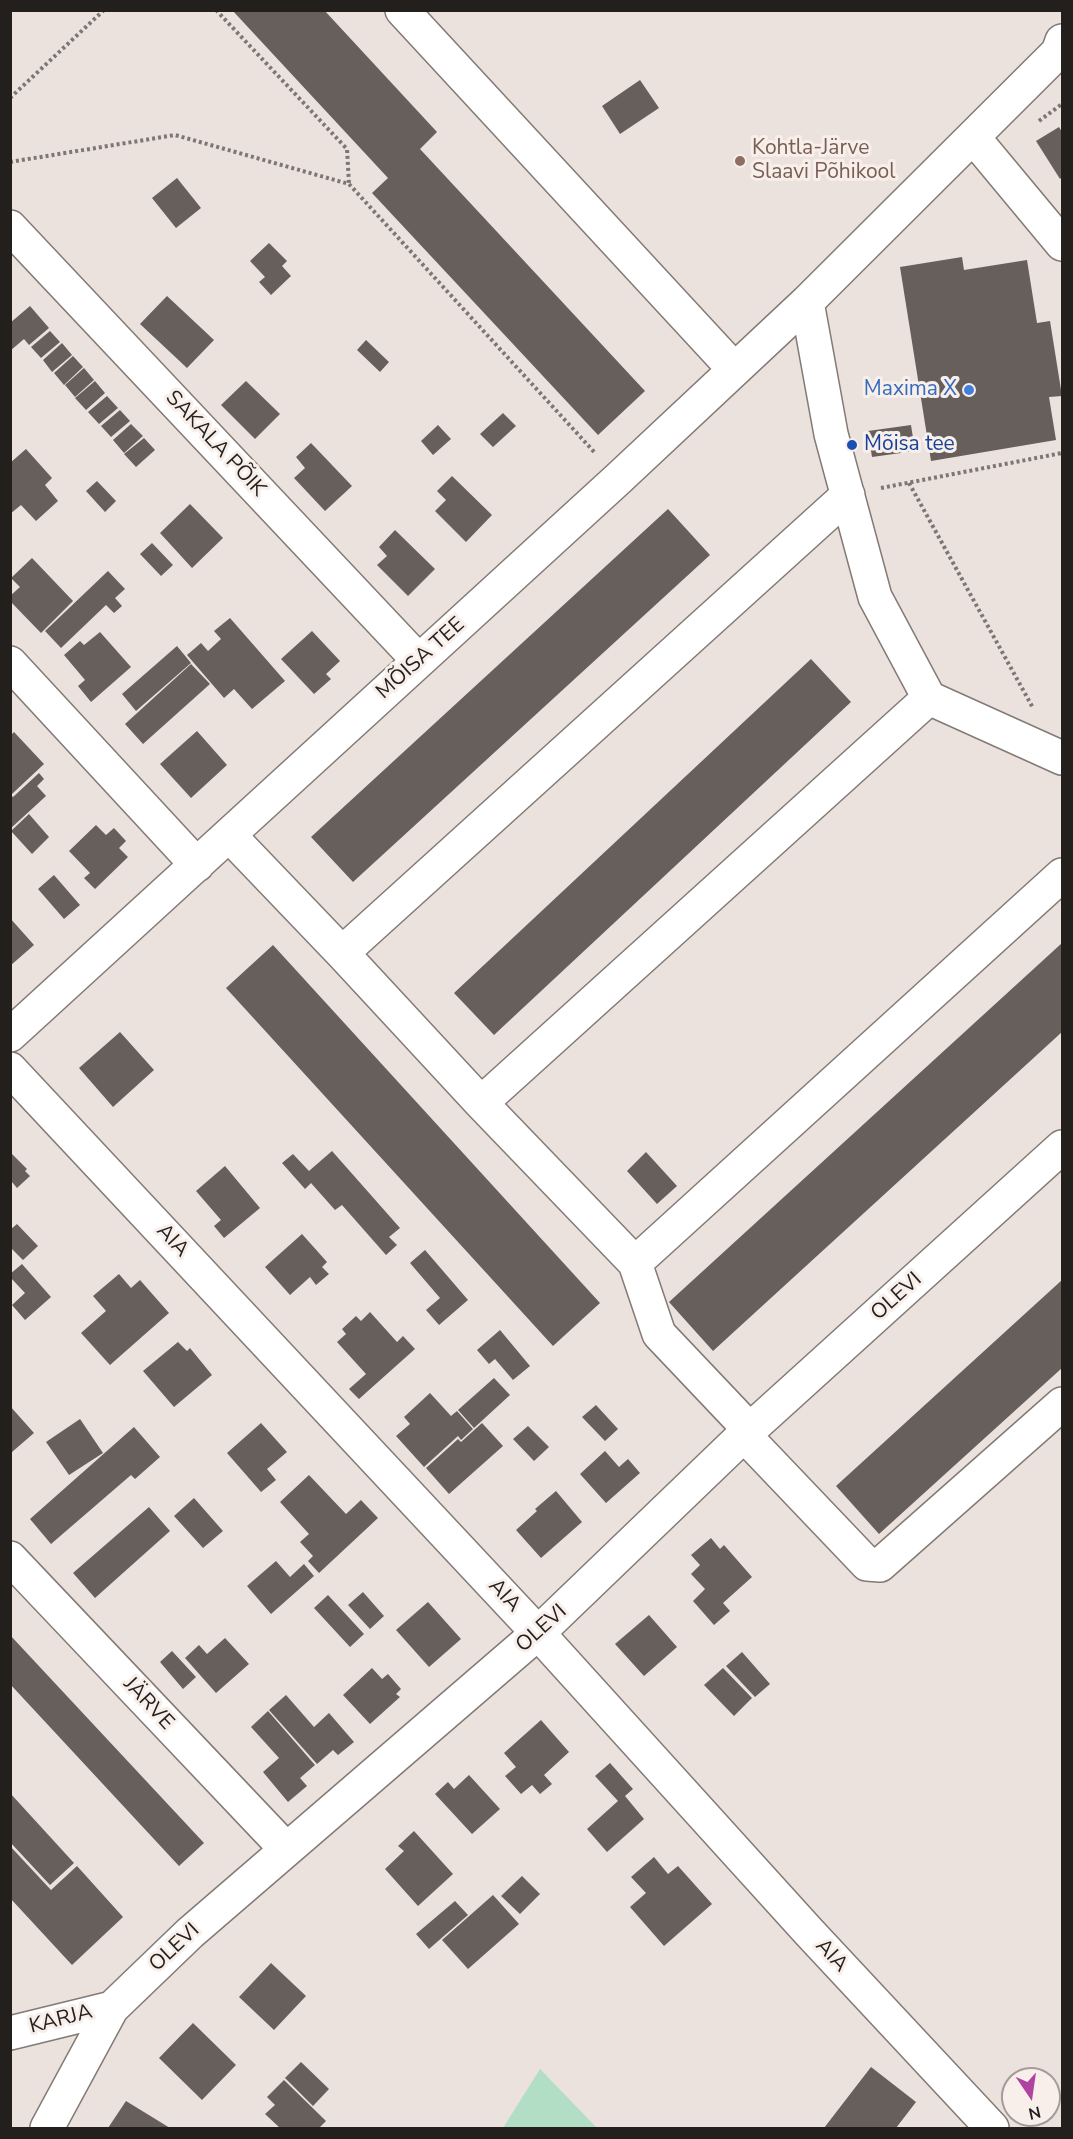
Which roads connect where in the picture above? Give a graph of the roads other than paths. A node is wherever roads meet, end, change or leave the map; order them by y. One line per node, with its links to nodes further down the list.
1 (402, 10): 7 (street)
2 (1060, 47): 3 (street, MÕISA TEE)
3 (973, 137): 5 (street); 6 (street, MÕISA TEE)
4 (10, 227): 9 (street, SAKALA PÕIK)
5 (1062, 244)
6 (807, 302): 7 (street, MÕISA TEE); 8 (street)
7 (734, 369): 9 (street, MÕISA TEE)
8 (848, 495): 11 (street); 16 (street)
9 (419, 661): 13 (street, MÕISA TEE)
10 (10, 663): 14 (street)
11 (929, 698): 12 (street); 19 (street)
12 (1061, 758)
13 (229, 835): 14 (street, MÕISA TEE); 16 (street)
14 (197, 865): 17 (street, MÕISA TEE)
15 (1062, 875): 21 (street)
16 (342, 953): 19 (street)
17 (10, 1035)
18 (10, 1069): 25 (street, AIA)
19 (482, 1103): 21 (street)
20 (1062, 1147): 23 (street, OLEVI)
21 (635, 1263): 23 (street)
22 (1062, 1404): 23 (street)
23 (747, 1433): 25 (street, OLEVI)
24 (10, 1558): 26 (street, JÄRVE)
25 (538, 1633): 26 (street, OLEVI); 30 (street, AIA)
26 (286, 1849): 27 (street, OLEVI)
27 (112, 2008): 28 (street, KARJA); 29 (street, OLEVI)
28 (10, 2033)
29 (47, 2128)
30 (992, 2128)

